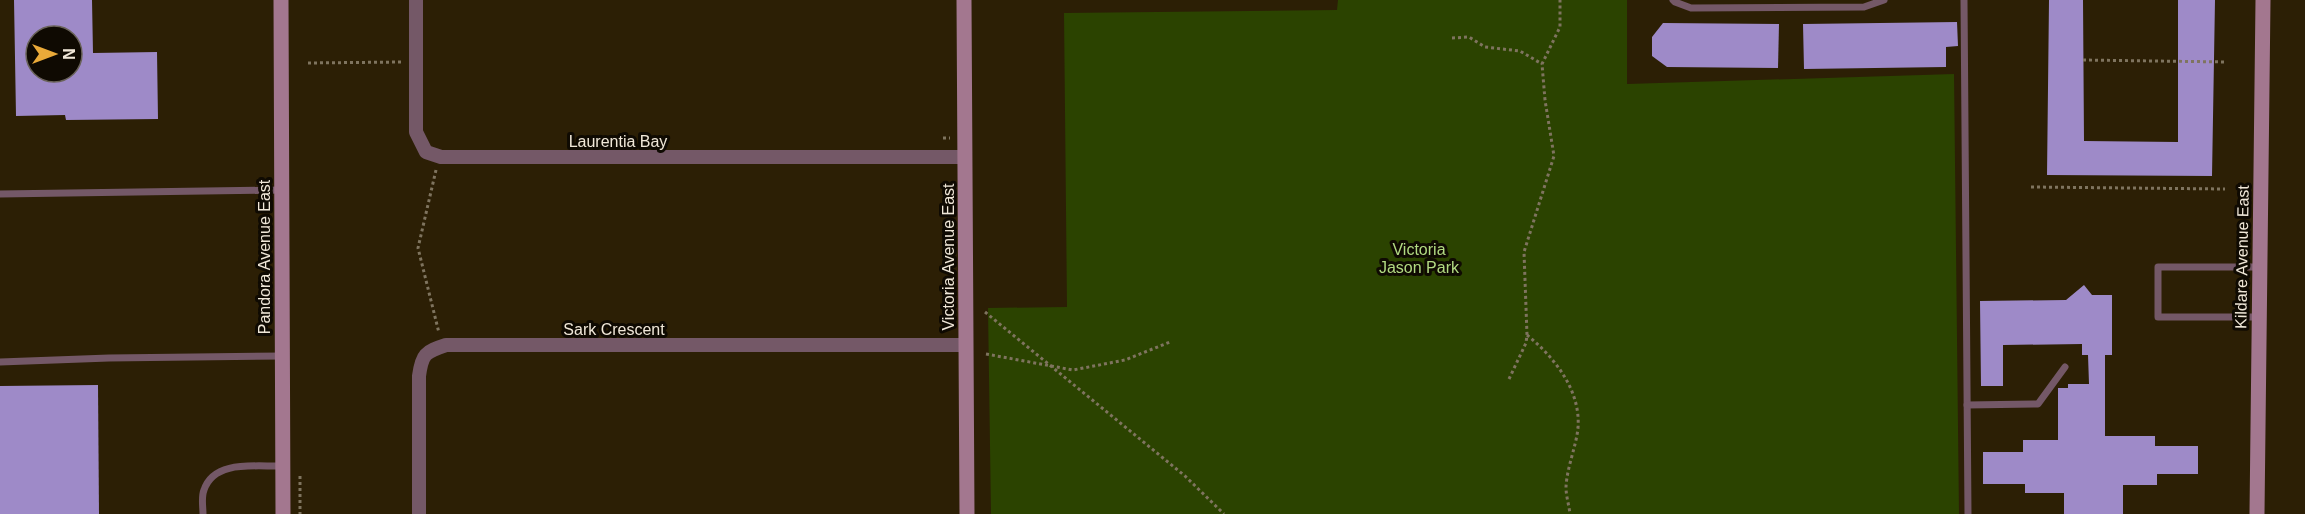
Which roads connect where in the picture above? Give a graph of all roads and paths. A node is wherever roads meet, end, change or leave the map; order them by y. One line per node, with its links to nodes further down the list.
1 (281, 0): 19 (street, Pandora Avenue East)
2 (416, 0): 11 (street)
3 (964, 0): 16 (street, Victoria Avenue East)
4 (1560, 0): 14 (path)
5 (1673, 0): 6 (lane)
6 (1884, 0)
7 (1964, 0): 34 (lane)
8 (2263, 0): 21 (street, Kildare Avenue East)
9 (1452, 38): 14 (path)
10 (2083, 60): 12 (path)
11 (416, 62): 13 (path); 15 (street)
12 (2227, 62)
13 (308, 63)
14 (1542, 64): 24 (path)
15 (441, 157): 16 (street, Laurentia Bay); 26 (path)
16 (965, 157): 27 (street, Victoria Avenue East)
17 (2031, 187): 18 (path)
18 (2225, 189)
19 (282, 190): 20 (lane); 29 (street, Pandora Avenue East)
20 (0, 194)
21 (2260, 267): 23 (street, Kildare Avenue East); 23 (lane)
22 (985, 312): 31 (path)
23 (2259, 317): 43 (street, Kildare Avenue East)
24 (1527, 335): 33 (path); 41 (path)
25 (1170, 342): 31 (path)
26 (446, 345): 27 (street, Sark Crescent); 38 (street)
27 (966, 345): 39 (street, Victoria Avenue East)
28 (986, 354): 31 (path)
29 (283, 356): 30 (lane); 35 (street, Pandora Avenue East)
30 (0, 362)
31 (1053, 366): 40 (path)
32 (2065, 367): 34 (lane)
33 (1509, 378)
34 (1967, 405): 42 (lane)
35 (283, 466): 36 (lane); 37 (street, Pandora Avenue East)
36 (203, 514)
37 (283, 514)
38 (419, 514)
39 (967, 514)
40 (1224, 514)
41 (1569, 514)
42 (1968, 514)
43 (2257, 514)

